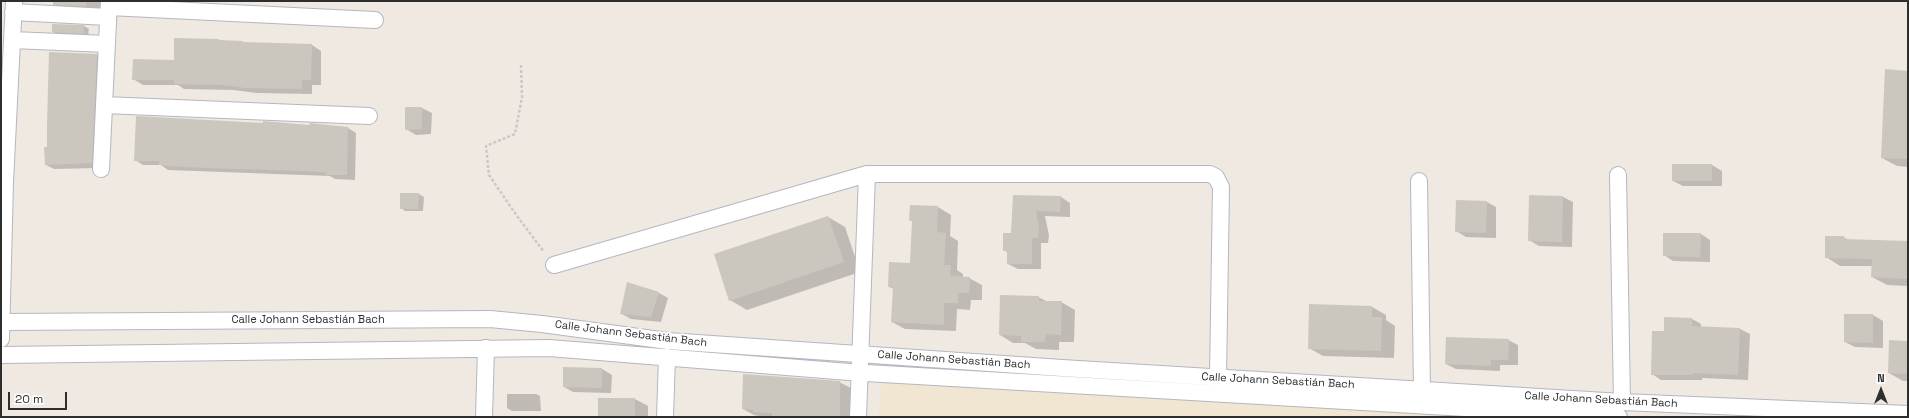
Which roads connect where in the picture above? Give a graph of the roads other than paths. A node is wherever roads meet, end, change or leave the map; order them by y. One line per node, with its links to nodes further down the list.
1 (13, 6): 2 (street); 5 (street)
2 (109, 8): 3 (street); 4 (street)
3 (375, 20)
4 (107, 44): 5 (street); 6 (street)
5 (8, 47): 12 (street)
6 (104, 105): 7 (street); 8 (street)
7 (369, 116)
8 (101, 169)
9 (867, 174): 13 (street); 17 (street); 21 (street)
10 (1618, 175): 23 (street)
11 (1419, 181): 22 (street)
12 (3, 182): 14 (street)
13 (554, 265)
14 (1, 322): 15 (street); 17 (street, Calle Johann Sebastián Bach)
15 (1, 339)
16 (486, 348): 18 (street, Calle Johann Sebastián Bach); 19 (street, Calle Johann Sebastián Bach); 25 (street)
17 (860, 354): 20 (street); 21 (street, Calle Johann Sebastián Bach)
18 (1, 356)
19 (667, 357): 20 (street, Calle Johann Sebastián Bach); 26 (street)
20 (860, 373): 23 (street, Calle Johann Sebastián Bach); 27 (street)
21 (1218, 378): 22 (street, Calle Johann Sebastián Bach)
22 (1422, 389): 23 (street, Calle Johann Sebastián Bach)
23 (1620, 409): 24 (street, Calle Johann Sebastián Bach)
24 (1908, 414)
25 (484, 417)
26 (665, 417)
27 (858, 417)

